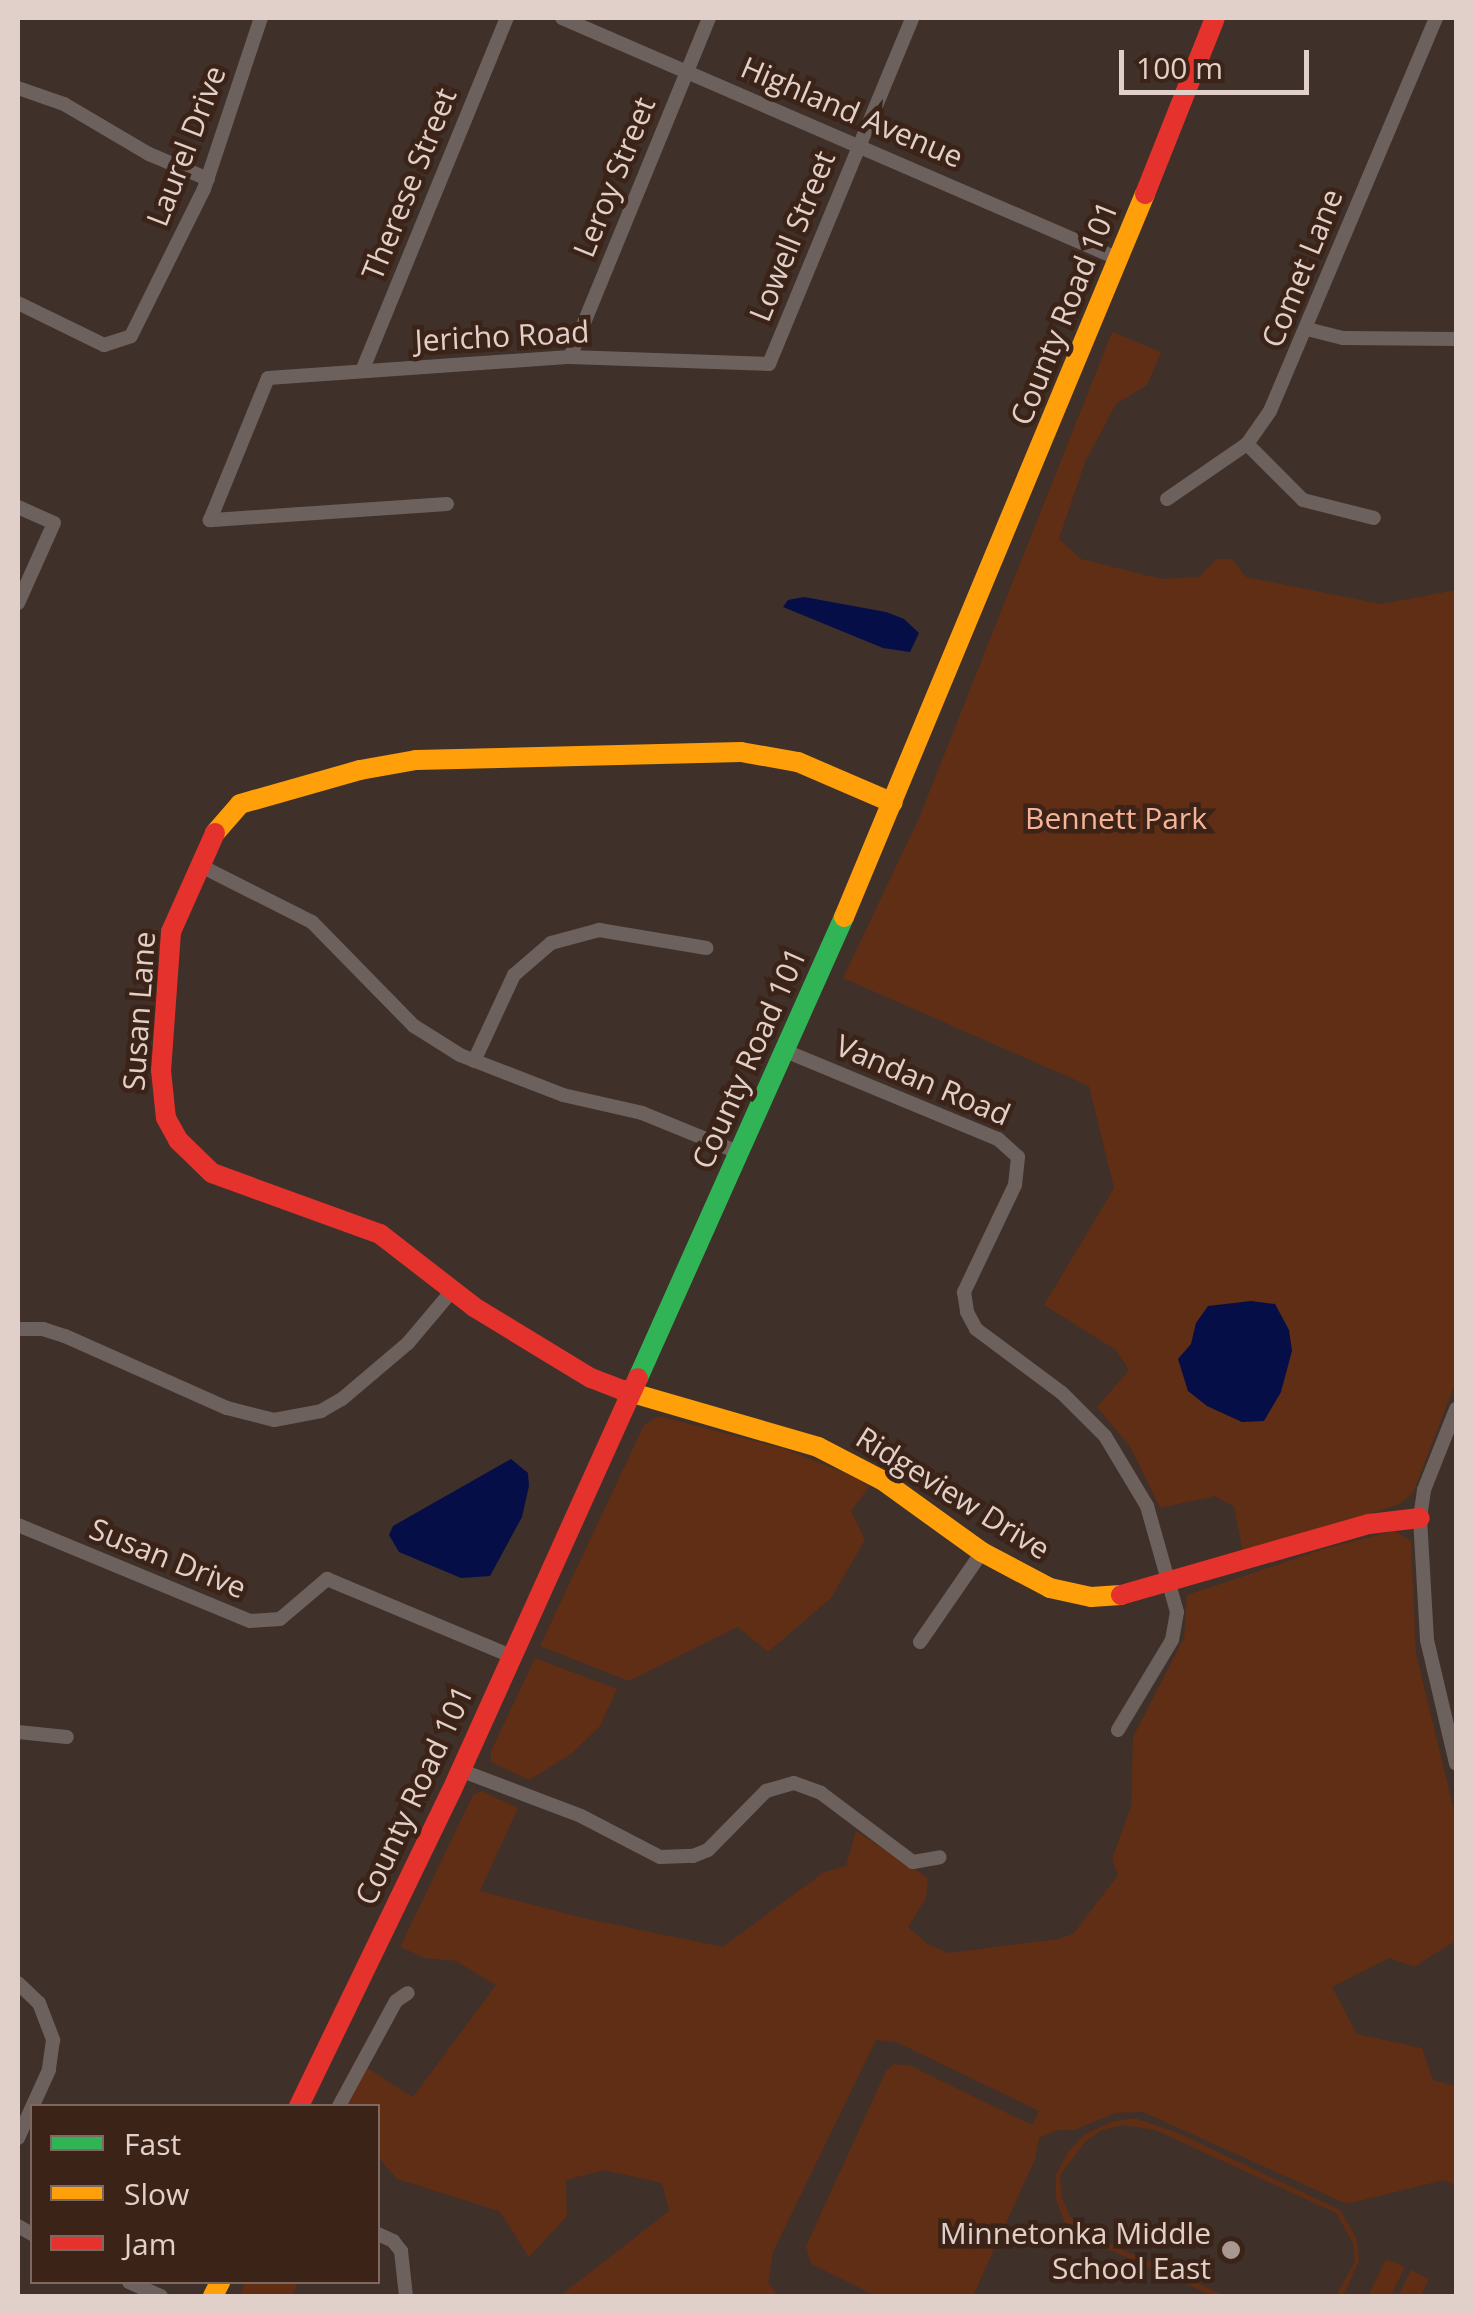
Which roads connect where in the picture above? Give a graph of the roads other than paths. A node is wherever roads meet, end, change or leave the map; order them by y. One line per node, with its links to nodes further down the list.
1 (261, 18): 11 (street, Laurel Drive)
2 (507, 18): 18 (street, Therese Street)
3 (562, 18): 8 (street, Highland Avenue)
4 (709, 18): 8 (street, Leroy Street)
5 (912, 18): 10 (street, Lowell Street)
6 (1216, 18): 12 (street, County Road 101)
7 (1436, 18): 14 (street, Comet Lane)
8 (687, 71): 10 (street, Highland Avenue); 16 (street, Leroy Street)
9 (18, 88): 11 (street)
10 (860, 144): 12 (street, Highland Avenue); 17 (street, Lowell Street)
11 (208, 179): 13 (street, Laurel Drive)
12 (1119, 258): 25 (street, County Road 101)
13 (18, 302)
14 (1307, 330): 15 (street); 19 (street, Comet Lane)
15 (1456, 340)
16 (570, 356): 17 (street, Jericho Road); 18 (street, Jericho Road)
17 (769, 364)
18 (362, 371): 21 (street, Jericho Road)
19 (1247, 444): 20 (street, Comet Lane); 23 (street)
20 (1167, 499)
21 (447, 504)
22 (18, 507): 24 (street)
23 (1374, 518)
24 (18, 603)
25 (893, 802): 26 (street, Susan Lane); 28 (street, County Road 101)
26 (198, 865): 29 (street); 31 (street, Susan Lane)
27 (706, 948): 29 (street)
28 (783, 1050): 30 (street, County Road 101); 38 (street, Vandan Road)
29 (474, 1060): 30 (street)
30 (740, 1152): 33 (street, County Road 101)
31 (452, 1291): 32 (street); 33 (street, Susan Lane)
32 (18, 1329)
33 (631, 1394): 37 (street, Ridgeview Drive); 40 (street, County Road 101)
34 (1456, 1408): 35 (street)
35 (1420, 1518): 38 (street, Ridgeview Drive); 44 (street)
36 (18, 1525): 40 (street, Susan Drive)
37 (982, 1552): 38 (street, Ridgeview Drive); 39 (street)
38 (1171, 1586): 41 (street, Vandan Road)
39 (920, 1642)
40 (510, 1656): 45 (street, County Road 101)
41 (1118, 1730)
42 (18, 1732): 43 (street)
43 (67, 1737)
44 (1456, 1764)
45 (460, 1770): 46 (street); 50 (street, County Road 101)
46 (940, 1857)
47 (18, 1984): 49 (street)
48 (408, 1993): 51 (street)
49 (34, 2104)
50 (300, 2104)
51 (340, 2104)
52 (30, 2112): 53 (street)
53 (18, 2138)
54 (380, 2235): 56 (street)
55 (134, 2284): 57 (street)
56 (406, 2290)
57 (162, 2296)

